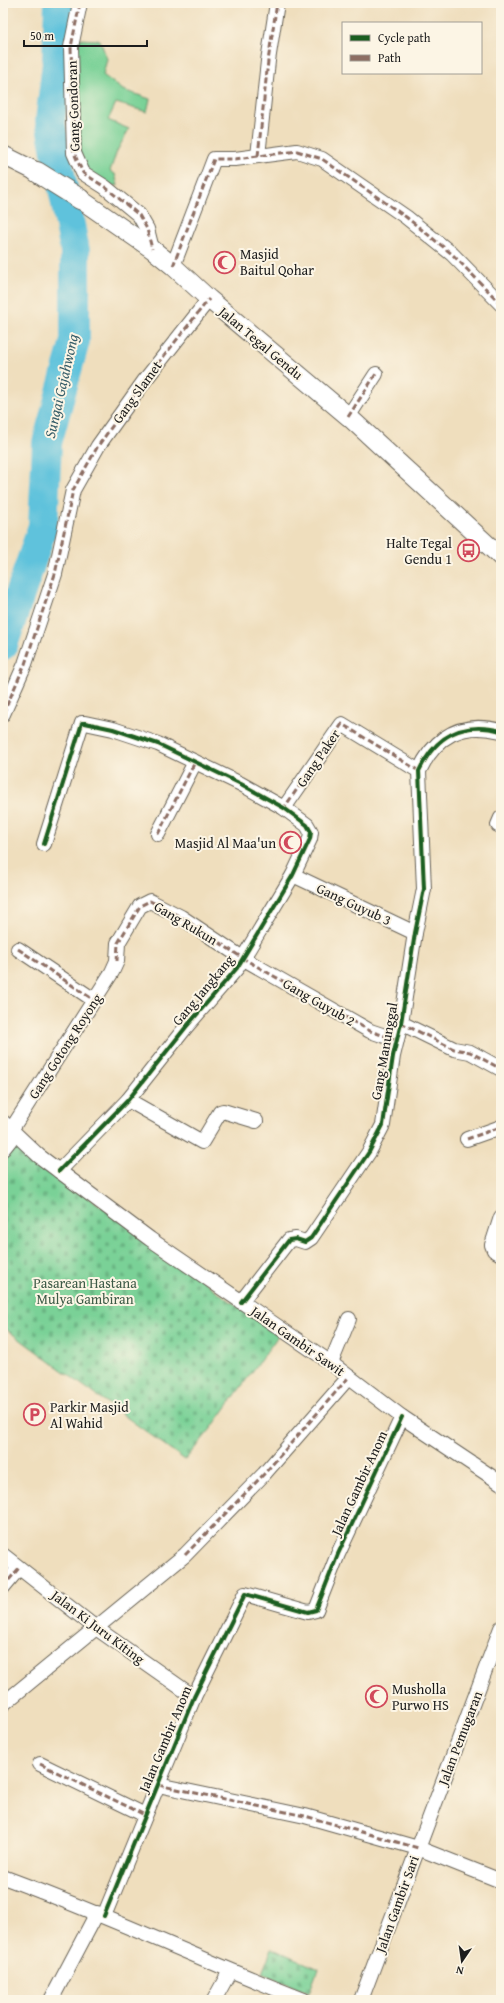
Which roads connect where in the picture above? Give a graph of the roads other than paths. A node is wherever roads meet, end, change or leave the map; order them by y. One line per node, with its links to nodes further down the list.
1 (80, 3): 7 (street, Gang Gondoran)
2 (277, 3): 4 (street)
3 (3, 155): 5 (street, Jalan Tegal Gendu)
4 (258, 156): 8 (street); 10 (street)
5 (37, 172): 6 (main road, Jalan Tegal Gendu)
6 (80, 199): 7 (street, Jalan Tegal Gendu)
7 (152, 249): 8 (street, Jalan Tegal Gendu)
8 (173, 266): 9 (street, Jalan Tegal Gendu)
9 (209, 299): 12 (street, Jalan Tegal Gendu); 14 (street, Gang Slamet)
10 (501, 304)
11 (376, 374): 12 (street)
12 (348, 417): 13 (street, Jalan Tegal Gendu)
13 (501, 557)
14 (3, 714)
15 (501, 731): 17 (street)
16 (195, 762): 18 (street); 19 (street); 20 (street)
17 (419, 771): 18 (street, Gang Paker); 22 (street, Gang Manunggal)
18 (284, 808): 21 (street, Gang Jangkang)
19 (158, 834)
20 (44, 844)
21 (293, 875): 22 (street, Gang Guyub 3); 24 (street, Gang Jangkang)
22 (415, 933): 27 (street, Gang Manunggal)
23 (18, 949): 26 (street)
24 (244, 959): 25 (street, Gang Rukun); 28 (street, Gang Guyub 2); 30 (street, Gang Jangkang)
25 (116, 962): 26 (street, Gang Gotong Royong)
26 (94, 1000): 33 (street, Gang Gotong Royong)
27 (401, 1023): 28 (street, Gang Manunggal); 29 (street)
28 (397, 1040): 39 (street, Gang Manunggal)
29 (501, 1069)
30 (128, 1100): 31 (street); 36 (street, Gang Jangkang)
31 (256, 1122)
32 (501, 1127): 34 (street)
33 (10, 1129): 35 (street); 36 (street, Jalan Gambir Sawit)
34 (467, 1139)
35 (3, 1149)
36 (59, 1171): 39 (street, Jalan Gambir Sawit)
37 (501, 1217): 38 (street)
38 (501, 1254)
39 (241, 1302): 41 (street, Jalan Gambir Sawit)
40 (349, 1319): 41 (street)
41 (331, 1363): 42 (street, Jalan Gambir Sawit)
42 (349, 1377): 43 (street, Jalan Gambir Sawit); 48 (street)
43 (402, 1417): 44 (street, Jalan Gambir Sawit); 50 (street, Jalan Gambir Anom)
44 (501, 1483)
45 (3, 1554): 46 (street, Jalan Ki Juru Kiting)
46 (20, 1568): 47 (street); 48 (street, Jalan Ki Juru Kiting)
47 (3, 1587)
48 (96, 1628): 50 (street, Jalan Ki Juru Kiting); 51 (street)
49 (501, 1628): 55 (street, Jalan Pemugaran)
50 (194, 1697): 53 (street, Jalan Gambir Anom)
51 (3, 1704)
52 (40, 1764): 54 (street)
53 (158, 1785): 54 (street, Jalan Gambir Anom); 55 (street)
54 (145, 1815): 58 (street, Jalan Gambir Anom)
55 (418, 1848): 57 (street, Jalan Gambir Sari); 63 (street, Jalan Gambir Sari)
56 (3, 1877): 58 (street)
57 (501, 1881)
58 (100, 1914): 59 (street); 60 (street, Jalan Gambir Anom)
59 (230, 1971): 61 (street); 62 (street)
60 (51, 2000)
61 (214, 2000)
62 (304, 2000)
63 (361, 2000)

